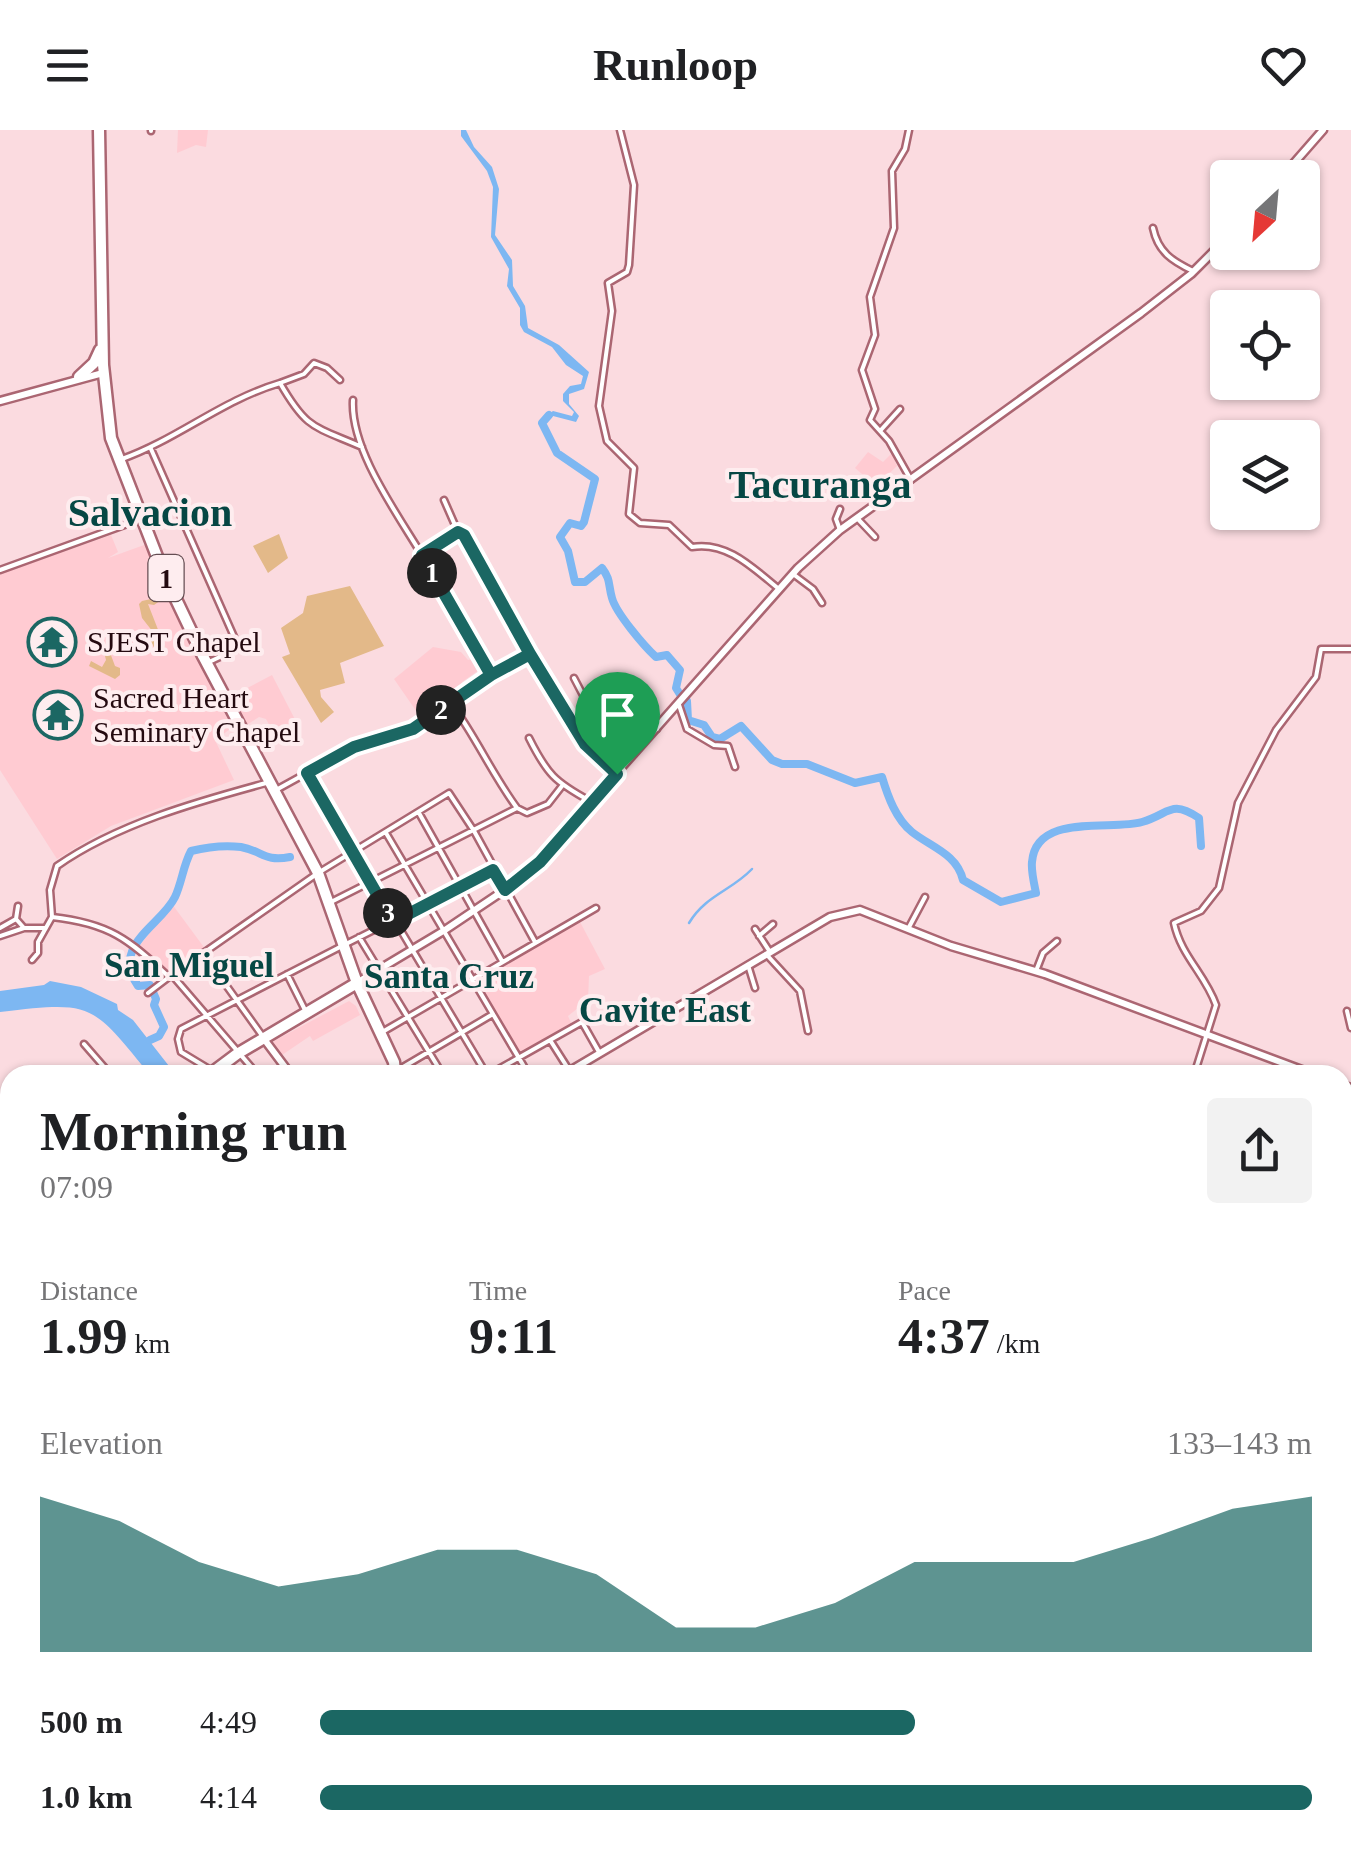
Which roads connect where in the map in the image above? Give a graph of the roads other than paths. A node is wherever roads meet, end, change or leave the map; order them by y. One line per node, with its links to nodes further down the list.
1 (100, 130): 9 (highway, 1)
2 (620, 130): 31 (street)
3 (908, 130): 16 (street)
4 (1323, 130): 5 (main road)
5 (1297, 160)
6 (1153, 228): 8 (street)
7 (1210, 255): 8 (main road)
8 (1194, 271): 20 (main road)
9 (102, 344): 10 (highway, 1); 10 (highway)
10 (94, 377): 13 (main road); 19 (highway, 1)
11 (340, 380): 12 (street)
12 (280, 383): 17 (street); 18 (street)
13 (0, 400)
14 (353, 400): 17 (street)
15 (900, 409): 16 (street)
16 (880, 431): 20 (street)
17 (362, 447): 28 (street)
18 (151, 449): 19 (street); 35 (street)
19 (119, 460): 24 (highway, 1)
20 (911, 480): 23 (main road)
21 (444, 500): 26 (street)
22 (840, 509): 25 (street)
23 (857, 518): 25 (main road); 27 (street)
24 (142, 519): 29 (street); 35 (highway, 1)
25 (840, 530): 30 (main road)
26 (458, 532): 28 (street); 34 (street)
27 (875, 537)
28 (422, 555): 36 (street)
29 (0, 570)
30 (794, 574): 31 (main road); 32 (street)
31 (779, 589): 38 (main road)
32 (822, 604)
33 (1351, 649): 109 (street)
34 (530, 654): 36 (street); 43 (street)
35 (206, 663): 47 (highway, 1)
36 (491, 675): 39 (street)
37 (574, 678): 43 (street)
38 (681, 702): 41 (main road); 44 (street)
39 (452, 703): 45 (street); 50 (street)
40 (633, 704): 41 (street)
41 (657, 729): 46 (main road)
42 (530, 738): 48 (street)
43 (582, 738): 46 (street)
44 (734, 767)
45 (307, 773): 47 (street); 55 (street)
46 (617, 774): 49 (main road)
47 (274, 786): 58 (highway, 1); 68 (street)
48 (562, 786): 49 (street); 50 (street)
49 (590, 801): 61 (main road)
50 (517, 808): 52 (street)
51 (418, 813): 52 (street); 53 (street); 54 (street)
52 (474, 831): 54 (street); 57 (street)
53 (386, 832): 55 (street); 56 (street)
54 (439, 849): 56 (street); 60 (street)
55 (354, 852): 58 (street); 59 (street)
56 (407, 866): 59 (street); 63 (street)
57 (493, 870): 60 (street); 61 (street)
58 (318, 873): 65 (highway, 1); 85 (street)
59 (372, 884): 65 (street); 70 (street)
60 (461, 886): 63 (street); 67 (street)
61 (505, 890): 67 (main road); 82 (street)
62 (926, 897): 76 (street)
63 (428, 903): 70 (street); 77 (street)
64 (18, 906): 69 (street)
65 (331, 908): 83 (highway, 1)
66 (596, 908): 82 (street)
67 (474, 911): 77 (main road); 88 (street)
68 (52, 918): 74 (street); 93 (street)
69 (16, 919): 72 (street); 73 (street)
70 (393, 922): 80 (street); 84 (street)
71 (773, 924): 79 (street)
72 (0, 928)
73 (24, 928): 74 (street); 78 (street)
74 (46, 928): 87 (street)
75 (755, 929): 79 (street)
76 (908, 929): 86 (main road); 91 (main road)
77 (445, 930): 84 (main road); 94 (street)
78 (0, 936)
79 (760, 936): 86 (street)
80 (359, 938): 83 (street); 90 (street)
81 (1057, 941): 91 (street)
82 (535, 942): 88 (street)
83 (342, 946): 92 (street); 95 (highway, 1)
84 (412, 951): 90 (main road); 98 (street)
85 (203, 953): 93 (street); 99 (street)
86 (768, 953): 89 (main road); 106 (street)
87 (32, 960)
88 (502, 962): 94 (street)
89 (748, 965): 96 (street); 113 (main road)
90 (379, 970): 95 (main road); 104 (street)
91 (1036, 972): 109 (main road)
92 (287, 974): 99 (street); 101 (street)
93 (171, 976): 97 (street); 103 (street)
94 (474, 979): 98 (street); 102 (street)
95 (356, 987): 101 (highway); 107 (highway); 110 (highway); 122 (highway)
96 (755, 988)
97 (148, 992)
98 (441, 998): 104 (street); 108 (street)
99 (238, 1001): 103 (street); 110 (street)
100 (1348, 1010): 105 (street)
101 (306, 1012): 110 (highway)
102 (493, 1014): 108 (street); 116 (street)
103 (205, 1016): 115 (street); 118 (street)
104 (408, 1017): 107 (street); 114 (street)
105 (1351, 1028)
106 (808, 1032)
107 (380, 1033): 123 (highway)
108 (462, 1034): 114 (street); 126 (street)
109 (1208, 1036): 131 (street); 132 (main road)
110 (264, 1038): 115 (highway); 121 (main road)
111 (550, 1040): 113 (street); 116 (street); 129 (street)
112 (84, 1044): 117 (street)
113 (599, 1052): 130 (main road)
114 (430, 1053): 124 (street); 125 (street)
115 (237, 1054): 119 (highway); 120 (street)
116 (518, 1058): 127 (street); 128 (street)
117 (102, 1065)
118 (200, 1065)
119 (224, 1065)
120 (248, 1065)
121 (283, 1065)
122 (392, 1065)
123 (393, 1065)
124 (410, 1065)
125 (437, 1065)
126 (482, 1065)
127 (506, 1065)
128 (523, 1065)
129 (564, 1065)
130 (580, 1065)
131 (1198, 1065)
132 (1288, 1065)

